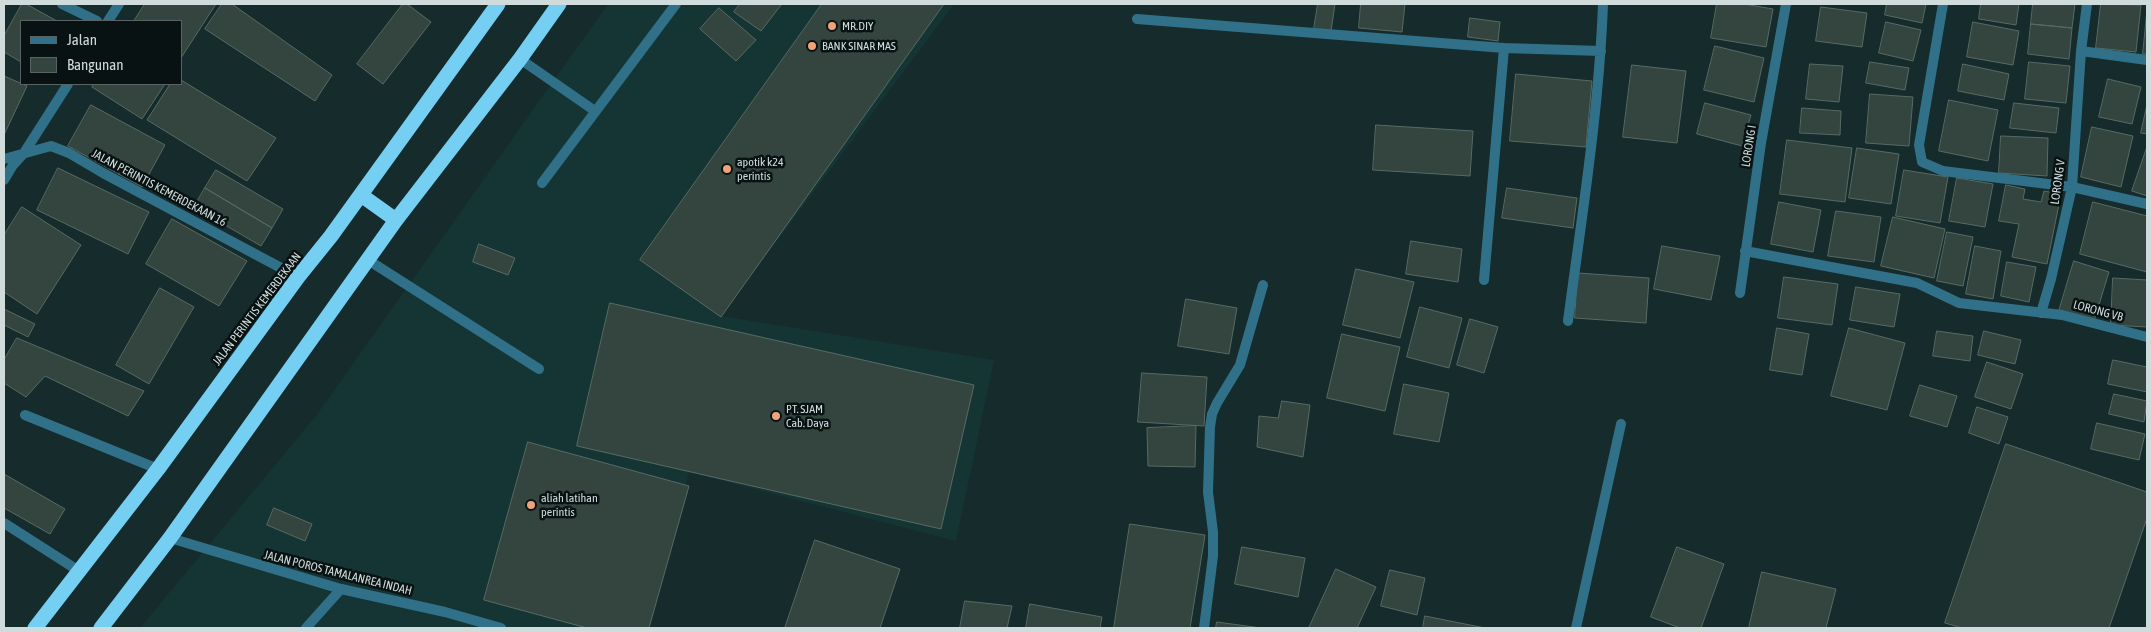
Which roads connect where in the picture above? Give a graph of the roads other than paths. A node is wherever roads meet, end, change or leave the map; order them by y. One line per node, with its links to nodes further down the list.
1 (62, 4): 11 (street)
2 (119, 4): 12 (street)
3 (498, 4): 25 (highway, JALAN PERINTIS KEMERDEKAAN)
4 (559, 4): 16 (highway)
5 (676, 4): 19 (street)
6 (1603, 4): 14 (street)
7 (1786, 4): 28 (street, LORONG I)
8 (1943, 4): 24 (street)
9 (2087, 4): 15 (street, LORONG V)
10 (1136, 19): 13 (street)
11 (95, 20)
12 (109, 20)
13 (1504, 48): 14 (street); 31 (street)
14 (1601, 51): 35 (street)
15 (2081, 51): 17 (street); 24 (street, LORONG V)
16 (520, 59): 19 (street); 27 (highway)
17 (2147, 60)
18 (67, 85): 20 (street)
19 (594, 111): 23 (street)
20 (24, 153): 21 (street, JALAN PERINTIS KEMERDEKAAN 16); 22 (street); 30 (street, JALAN PERINTIS KEMERDEKAAN 16)
21 (4, 159)
22 (4, 180)
23 (542, 183)
24 (2072, 187): 26 (street); 34 (street, LORONG V)
25 (362, 195): 27 (highway); 30 (highway, JALAN PERINTIS KEMERDEKAAN)
26 (2147, 204)
27 (396, 220): 29 (highway)
28 (1745, 251): 33 (street, LORONG I); 34 (street, LORONG VB)
29 (368, 260): 37 (street); 42 (highway)
30 (298, 277): 40 (highway, JALAN PERINTIS KEMERDEKAAN)
31 (1484, 280)
32 (1262, 285): 49 (street)
33 (1740, 293)
34 (2041, 313): 36 (street, LORONG VB)
35 (1568, 321)
36 (2147, 337)
37 (539, 368)
38 (25, 415): 40 (street)
39 (1621, 424): 50 (street)
40 (158, 470): 43 (highway, JALAN PERINTIS KEMERDEKAAN)
41 (4, 523): 43 (street)
42 (170, 538): 44 (street, JALAN POROS TAMALANREA INDAH); 46 (highway)
43 (79, 571): 45 (highway, JALAN PERINTIS KEMERDEKAAN)
44 (340, 589): 47 (street); 48 (street, JALAN POROS TAMALANREA INDAH)
45 (36, 628)
46 (101, 628)
47 (306, 628)
48 (501, 628)
49 (1204, 628)
50 (1576, 628)

